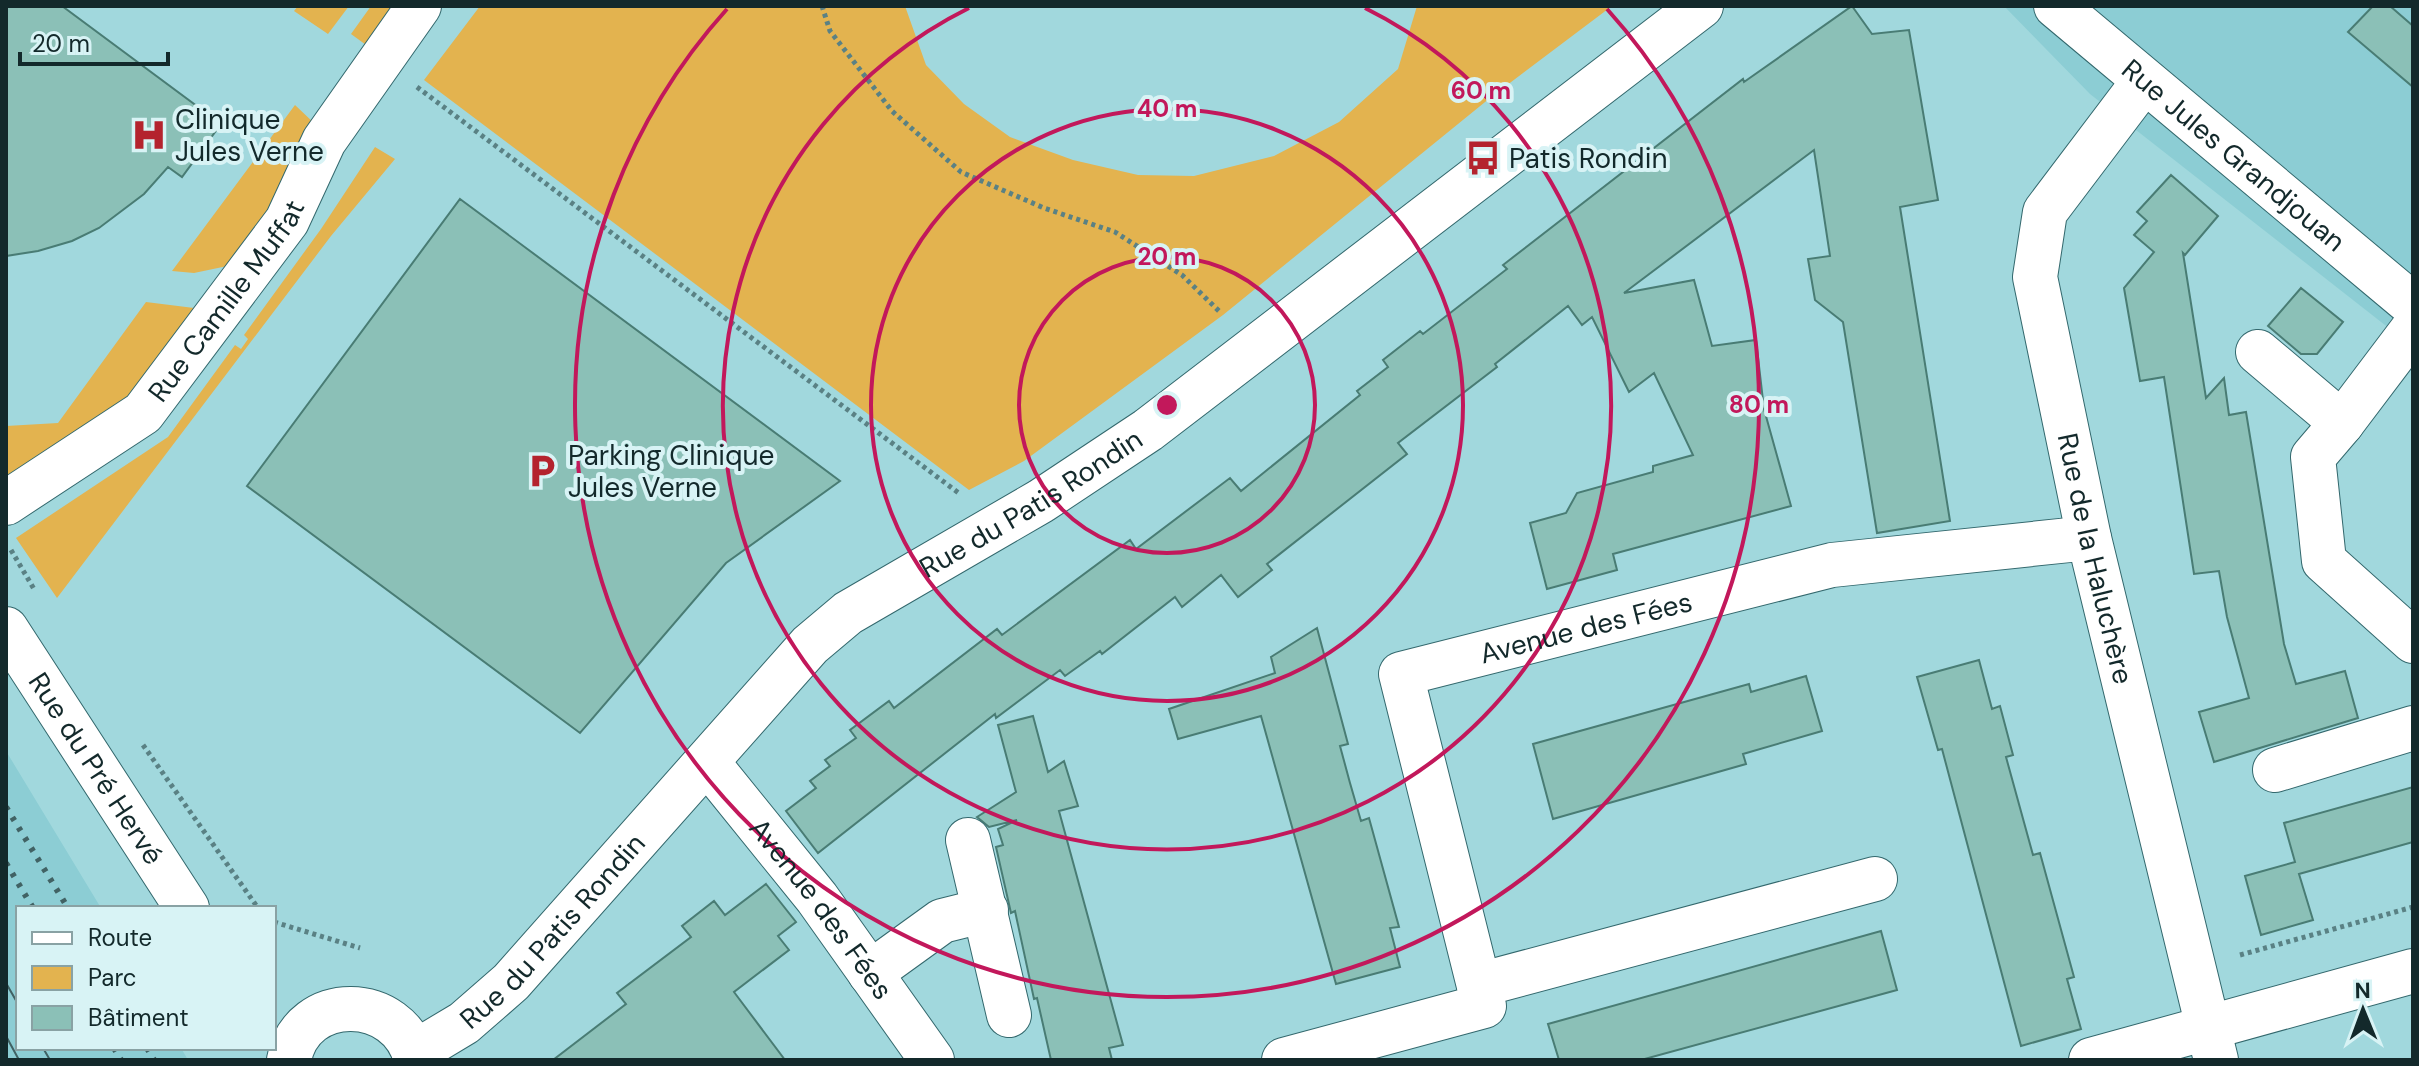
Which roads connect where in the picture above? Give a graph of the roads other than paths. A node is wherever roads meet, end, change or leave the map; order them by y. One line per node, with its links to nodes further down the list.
1 (419, 6): 9 (street, Rue Camille Muffat)
2 (1701, 6): 14 (street, Rue du Patis Rondin)
3 (2056, 6): 4 (street, Rue Jules Grandjouan)
4 (2144, 81): 5 (street, Rue Jules Grandjouan); 10 (street, Rue de la Haluchère)
5 (2413, 305)
6 (2413, 329): 8 (street)
7 (2258, 352): 8 (street)
8 (2342, 423): 12 (street)
9 (6, 503)
10 (2089, 538): 22 (street, Avenue des Fées); 25 (street, Rue de la Haluchère)
11 (6, 629): 18 (street, Rue du Pré Hervé)
12 (2413, 641)
13 (2413, 728): 15 (street)
14 (707, 762): 21 (street, Avenue des Fées); 26 (street, Rue du Patis Rondin)
15 (2275, 770)
16 (968, 840): 19 (street)
17 (1875, 879): 22 (street)
18 (186, 906)
19 (986, 910): 21 (street); 23 (street)
20 (2413, 971): 25 (street)
21 (870, 973): 27 (street, Avenue des Fées)
22 (1479, 985): 28 (street)
23 (1009, 1015)
24 (287, 1040): 26 (street)
25 (2212, 1043): 29 (street)
26 (415, 1057)
27 (932, 1060)
28 (1284, 1060)
29 (2091, 1060)

